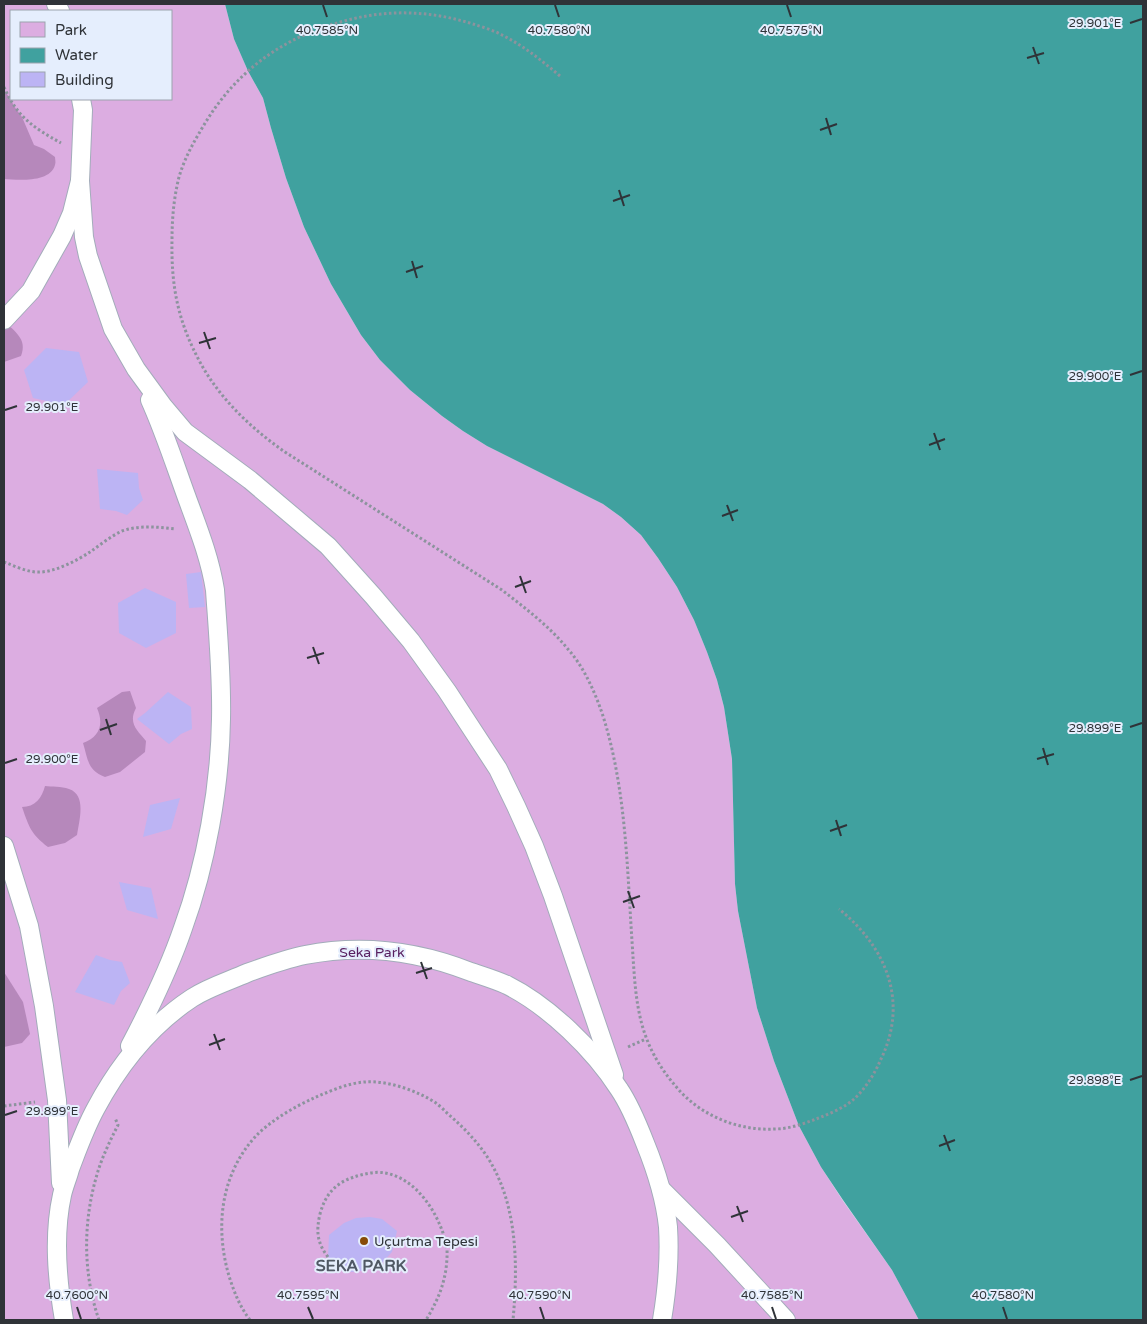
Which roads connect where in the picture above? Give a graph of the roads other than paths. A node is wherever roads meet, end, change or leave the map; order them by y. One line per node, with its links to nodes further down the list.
1 (80, 100): 2 (street)
2 (80, 181): 3 (street); 4 (street)
3 (4, 320)
4 (136, 369): 6 (street); 7 (street)
5 (4, 846): 9 (street)
6 (620, 1090): 7 (street); 8 (street)
7 (105, 1092): 9 (street)
8 (661, 1189): 11 (street); 12 (street)
9 (62, 1194): 10 (street)
10 (64, 1320)
11 (662, 1320)
12 (786, 1320)

